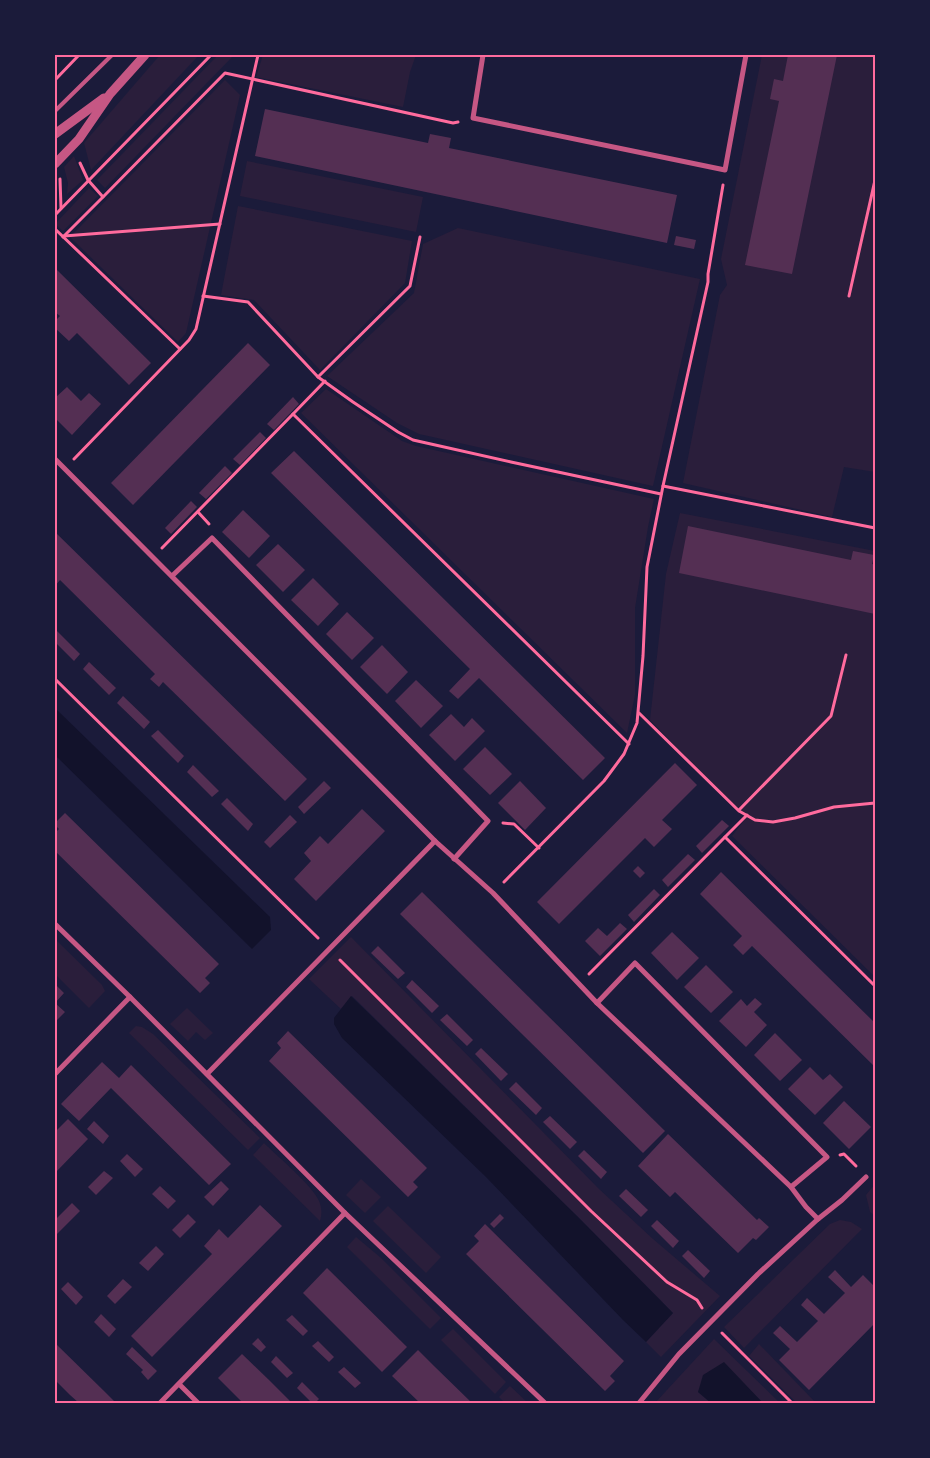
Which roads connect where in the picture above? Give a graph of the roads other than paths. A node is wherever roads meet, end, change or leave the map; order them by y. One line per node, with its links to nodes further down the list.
1 (112, 55): 6 (lane)
2 (145, 55): 5 (street)
3 (483, 55): 4 (street)
4 (746, 55)
5 (110, 94): 7 (street); 8 (street)
6 (55, 111)
7 (55, 134)
8 (55, 164)
9 (55, 459): 10 (street)
10 (172, 576): 11 (street); 12 (street)
11 (435, 840): 12 (street); 17 (street)
12 (454, 859): 15 (street)
13 (55, 924): 14 (street)
14 (130, 997): 16 (street); 17 (street)
15 (597, 1003): 19 (street); 19 (street)
16 (55, 1074)
17 (207, 1074): 20 (street)
18 (866, 1177): 21 (street)
19 (791, 1186): 21 (street)
20 (345, 1213): 22 (street); 25 (street)
21 (818, 1219): 26 (street)
22 (179, 1384): 23 (street); 24 (street)
23 (160, 1403)
24 (198, 1403)
25 (545, 1403)
26 (639, 1403)

